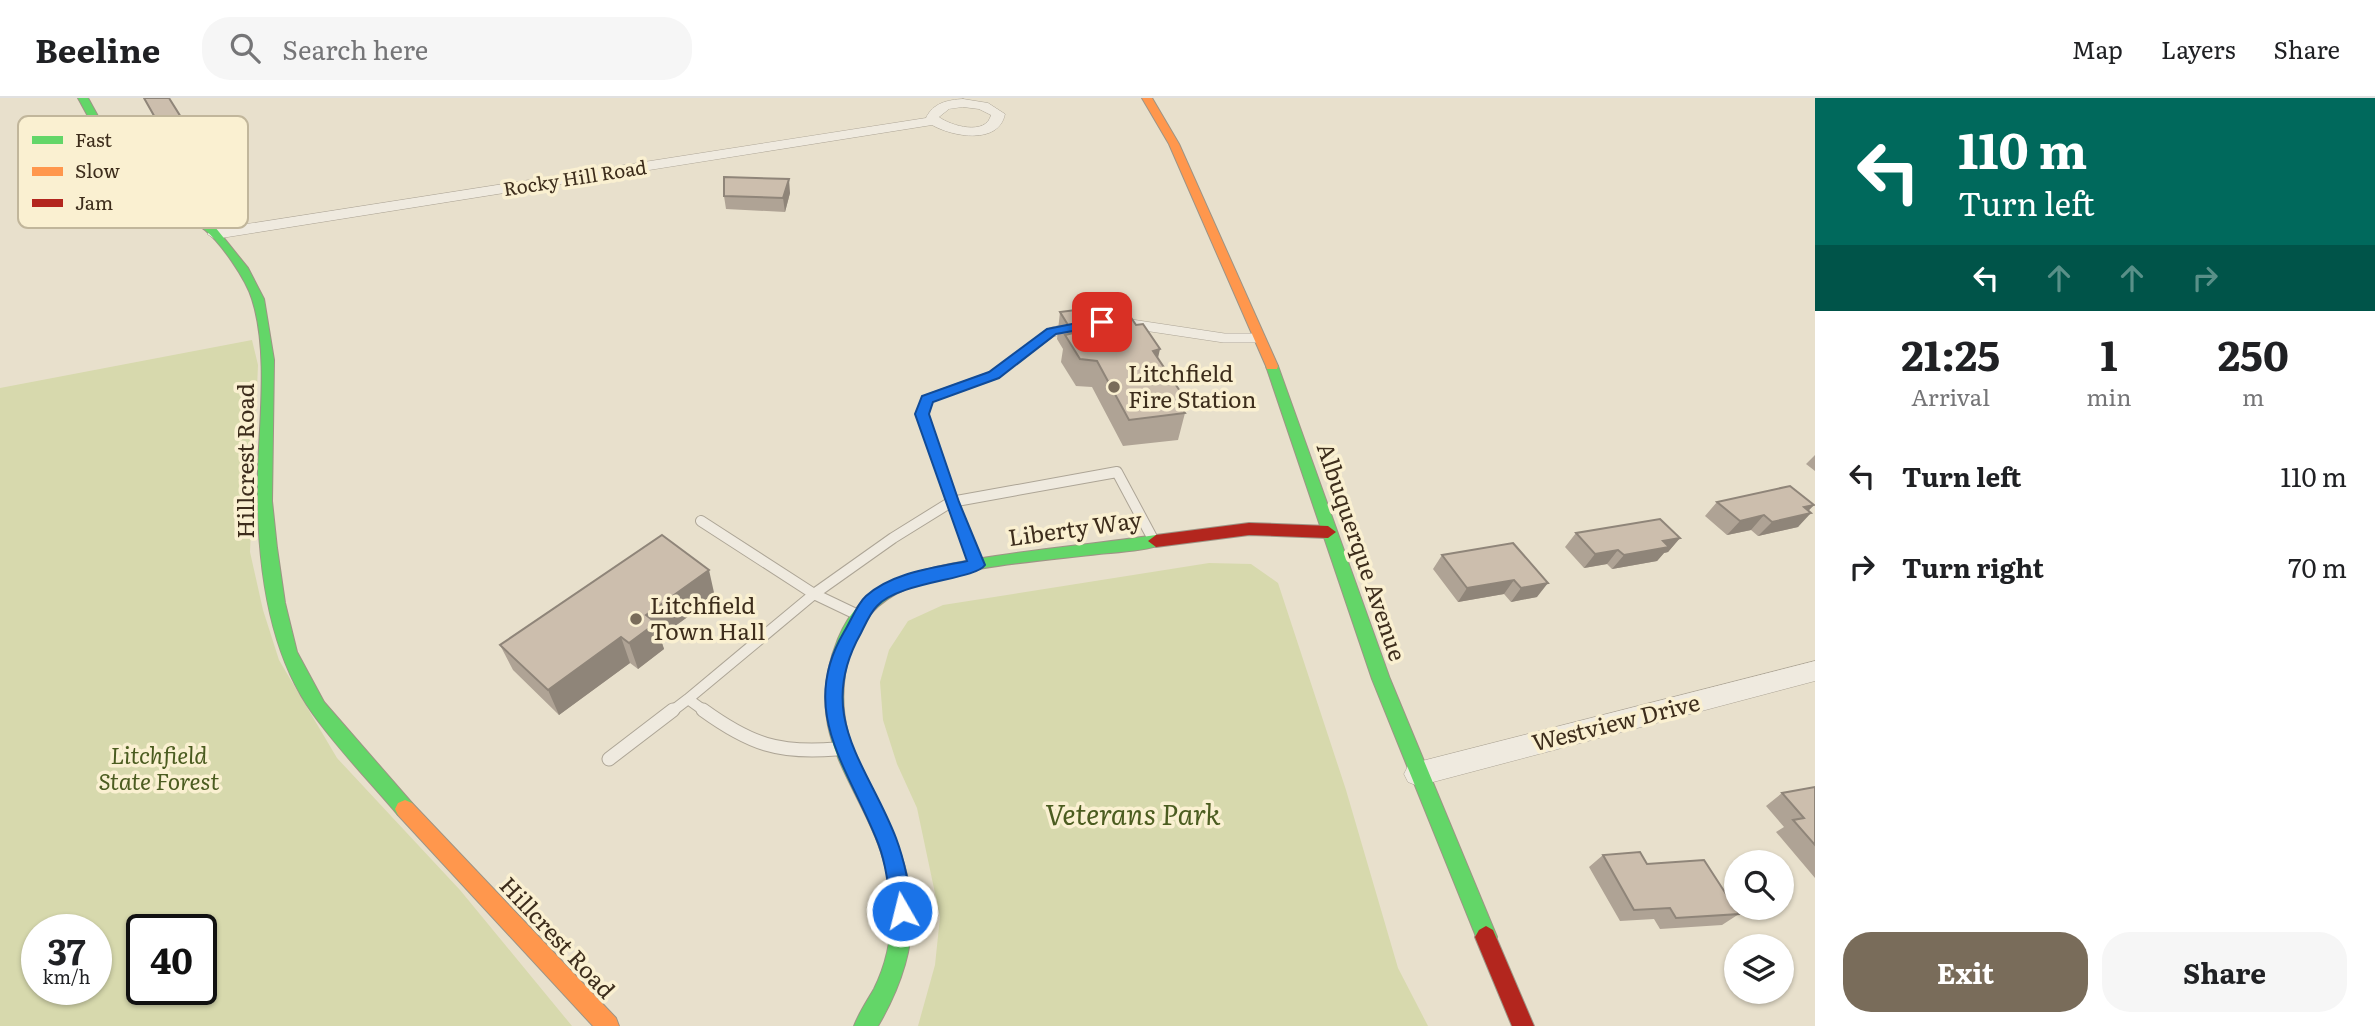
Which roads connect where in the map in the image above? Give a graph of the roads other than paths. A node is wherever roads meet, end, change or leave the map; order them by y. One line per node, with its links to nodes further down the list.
1 (83, 98): 3 (street, Hillcrest Road)
2 (1147, 98): 9 (street, Albuquerque Avenue)
3 (93, 116)
4 (934, 121): 6 (street, Rocky Hill Road)
5 (207, 228): 6 (street, Hillcrest Road)
6 (215, 234): 22 (street, Hillcrest Road)
7 (1115, 323): 9 (lane)
8 (1077, 327): 10 (lane)
9 (1260, 338): 12 (street, Albuquerque Avenue)
10 (951, 502): 13 (lane); 14 (lane); 15 (lane)
11 (701, 521): 15 (lane)
12 (1328, 532): 13 (street, Liberty Way); 21 (street, Albuquerque Avenue)
13 (1154, 542): 14 (street, Liberty Way)
14 (977, 565): 16 (street, Liberty Way)
15 (814, 594): 16 (lane); 18 (lane)
16 (860, 616): 19 (street, Liberty Way)
17 (1815, 671): 21 (street, Westview Drive)
18 (688, 699): 19 (lane); 20 (lane)
19 (842, 748): 23 (street, Liberty Way)
20 (609, 759)
21 (1418, 774): 24 (street, Albuquerque Avenue)
22 (608, 1026)
23 (865, 1026)
24 (1523, 1026)

